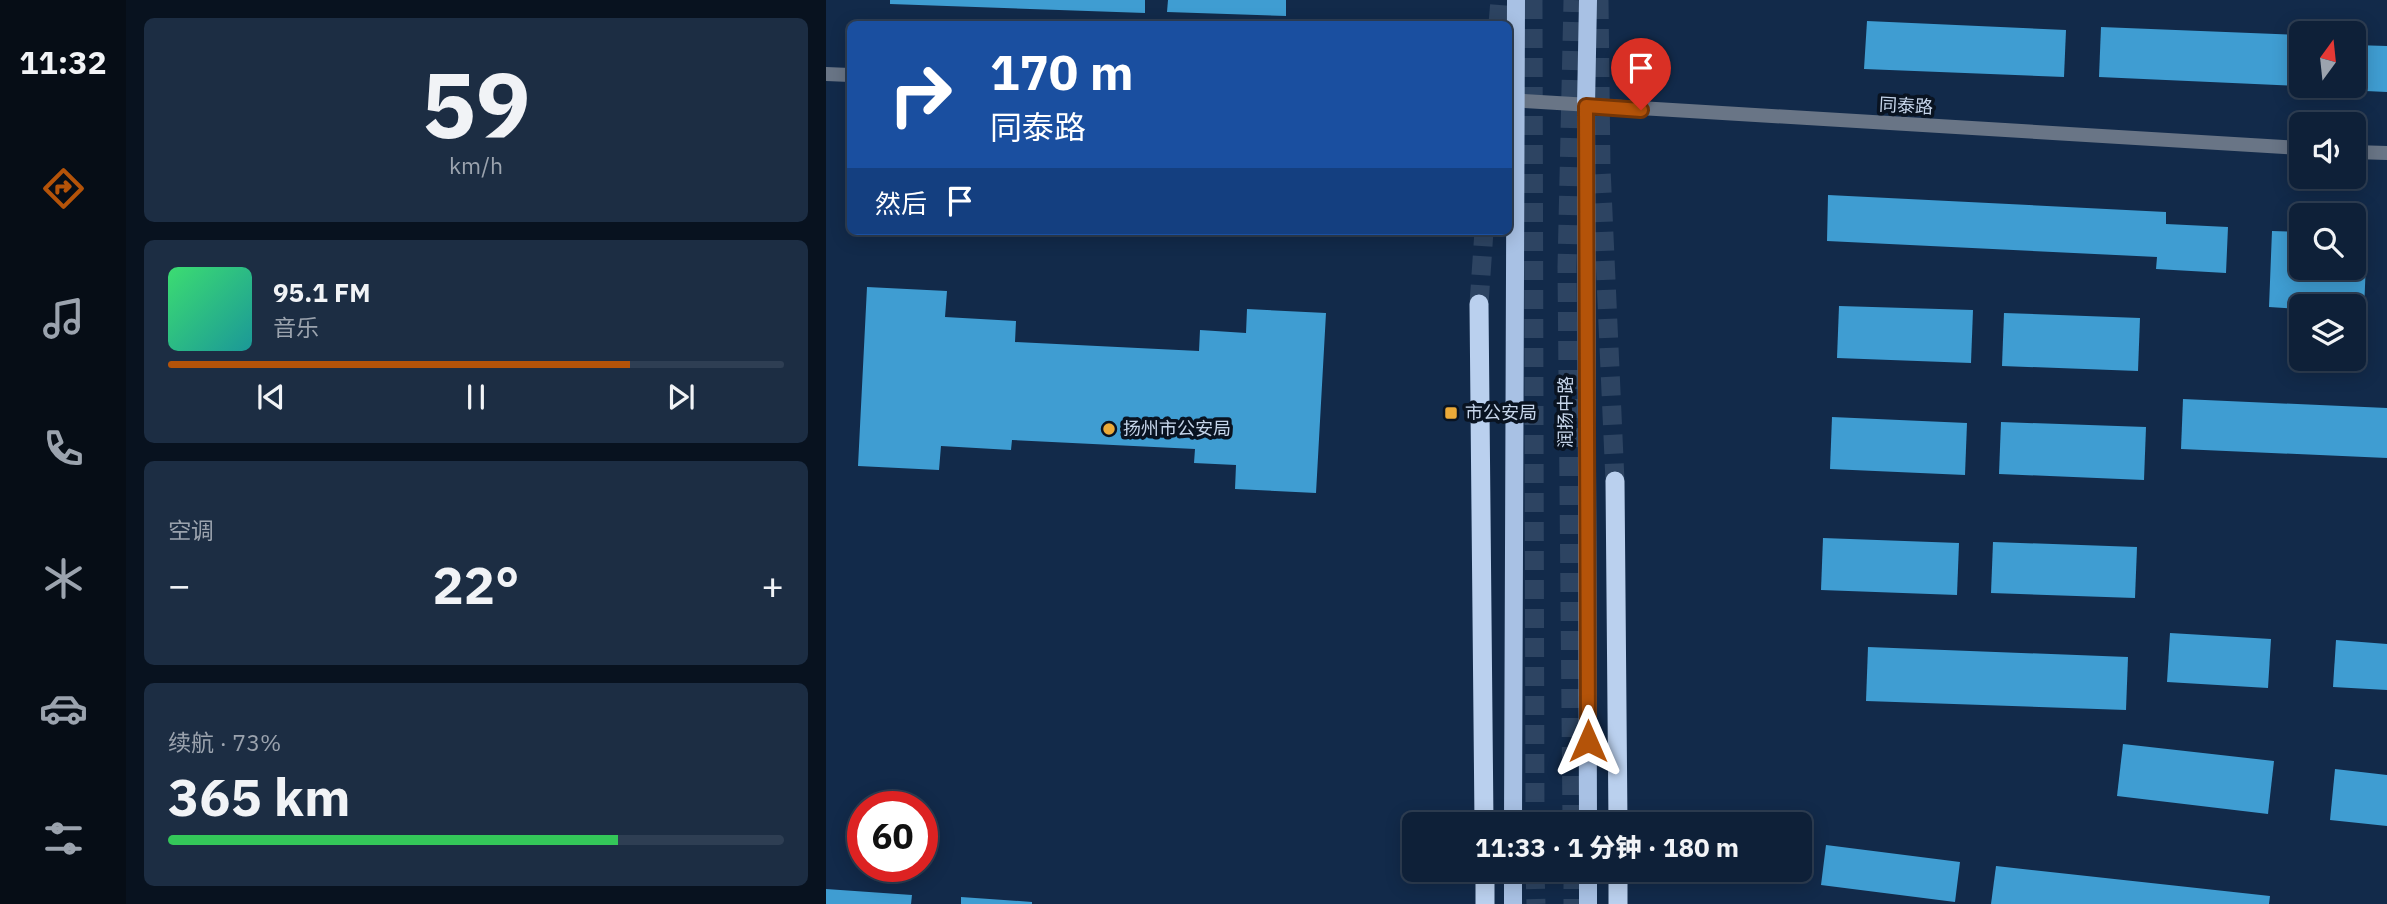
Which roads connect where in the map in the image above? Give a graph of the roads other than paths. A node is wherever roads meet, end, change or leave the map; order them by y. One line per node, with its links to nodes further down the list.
1 (1516, 0): 5 (main road)
2 (1588, 0): 6 (main road, 润扬中路)
3 (826, 74): 4 (street)
4 (847, 75)
5 (1512, 100): 6 (street, 同泰路); 13 (main road)
6 (1586, 106): 7 (street, 同泰路); 14 (main road, 润扬中路)
7 (2289, 147)
8 (2366, 152): 9 (street)
9 (2387, 153)
10 (1479, 304): 12 (highway)
11 (1615, 481): 15 (highway)
12 (1485, 812)
13 (1513, 812)
14 (1588, 812)
15 (1618, 812)
16 (1485, 882): 20 (highway)
17 (1513, 882): 21 (main road)
18 (1588, 882): 22 (main road)
19 (1618, 882): 23 (highway)
20 (1485, 904)
21 (1513, 904)
22 (1588, 904)
23 (1618, 904)

